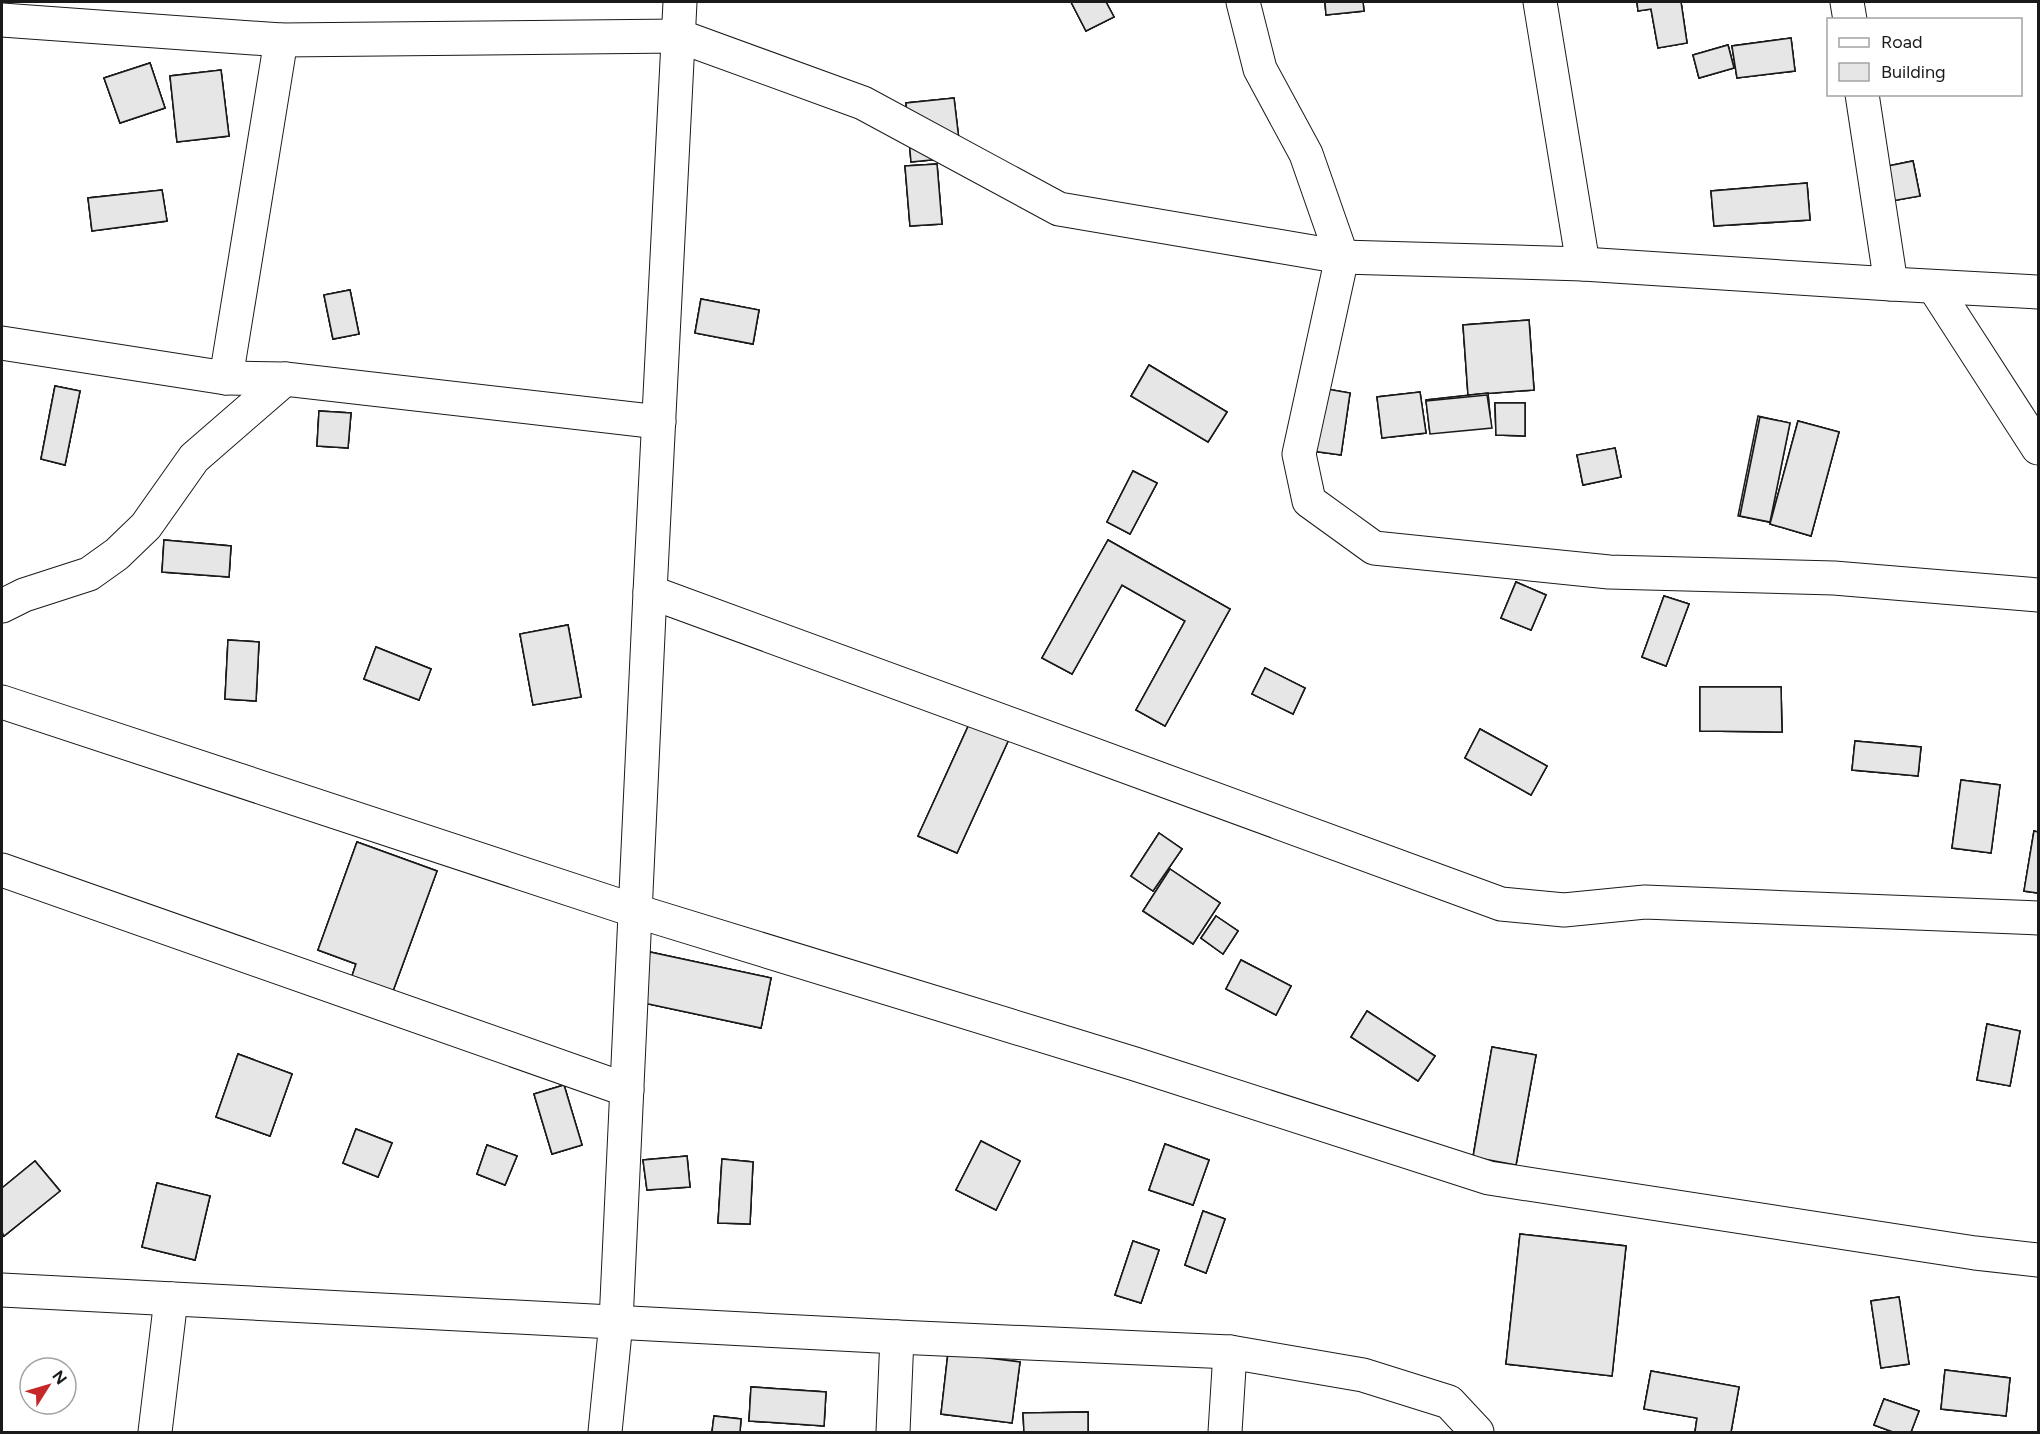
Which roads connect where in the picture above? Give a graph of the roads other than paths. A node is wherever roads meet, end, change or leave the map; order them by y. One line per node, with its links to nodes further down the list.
1 (680, 2): 7 (street)
2 (1243, 2): 10 (street)
3 (1540, 2): 11 (street)
4 (1847, 2): 5 (street)
5 (1850, 18)
6 (2, 20): 8 (street)
7 (679, 36): 8 (street); 10 (street); 18 (street)
8 (281, 40): 16 (street)
9 (1862, 96): 12 (street)
10 (1342, 257): 11 (street); 21 (street)
11 (1582, 264): 12 (street)
12 (1891, 284): 13 (street)
13 (1934, 287): 14 (street); 19 (street)
14 (2038, 292)
15 (2, 343): 16 (street)
16 (226, 378): 17 (street)
17 (285, 379): 18 (street); 22 (street)
18 (659, 422): 20 (street)
19 (2038, 448)
20 (650, 592): 25 (street); 26 (street)
21 (2038, 595)
22 (2, 606)
23 (2, 702): 25 (street)
24 (2, 870): 27 (street)
25 (636, 911): 27 (street); 28 (street)
26 (2038, 918)
27 (627, 1090): 31 (street)
28 (2038, 1260)
29 (2, 1290): 30 (street)
30 (171, 1299): 31 (street); 34 (street)
31 (616, 1322): 32 (street); 35 (street)
32 (897, 1337): 33 (street); 36 (street)
33 (1230, 1352): 37 (street); 38 (street)
34 (155, 1432)
35 (605, 1432)
36 (893, 1432)
37 (1225, 1432)
38 (1477, 1432)

